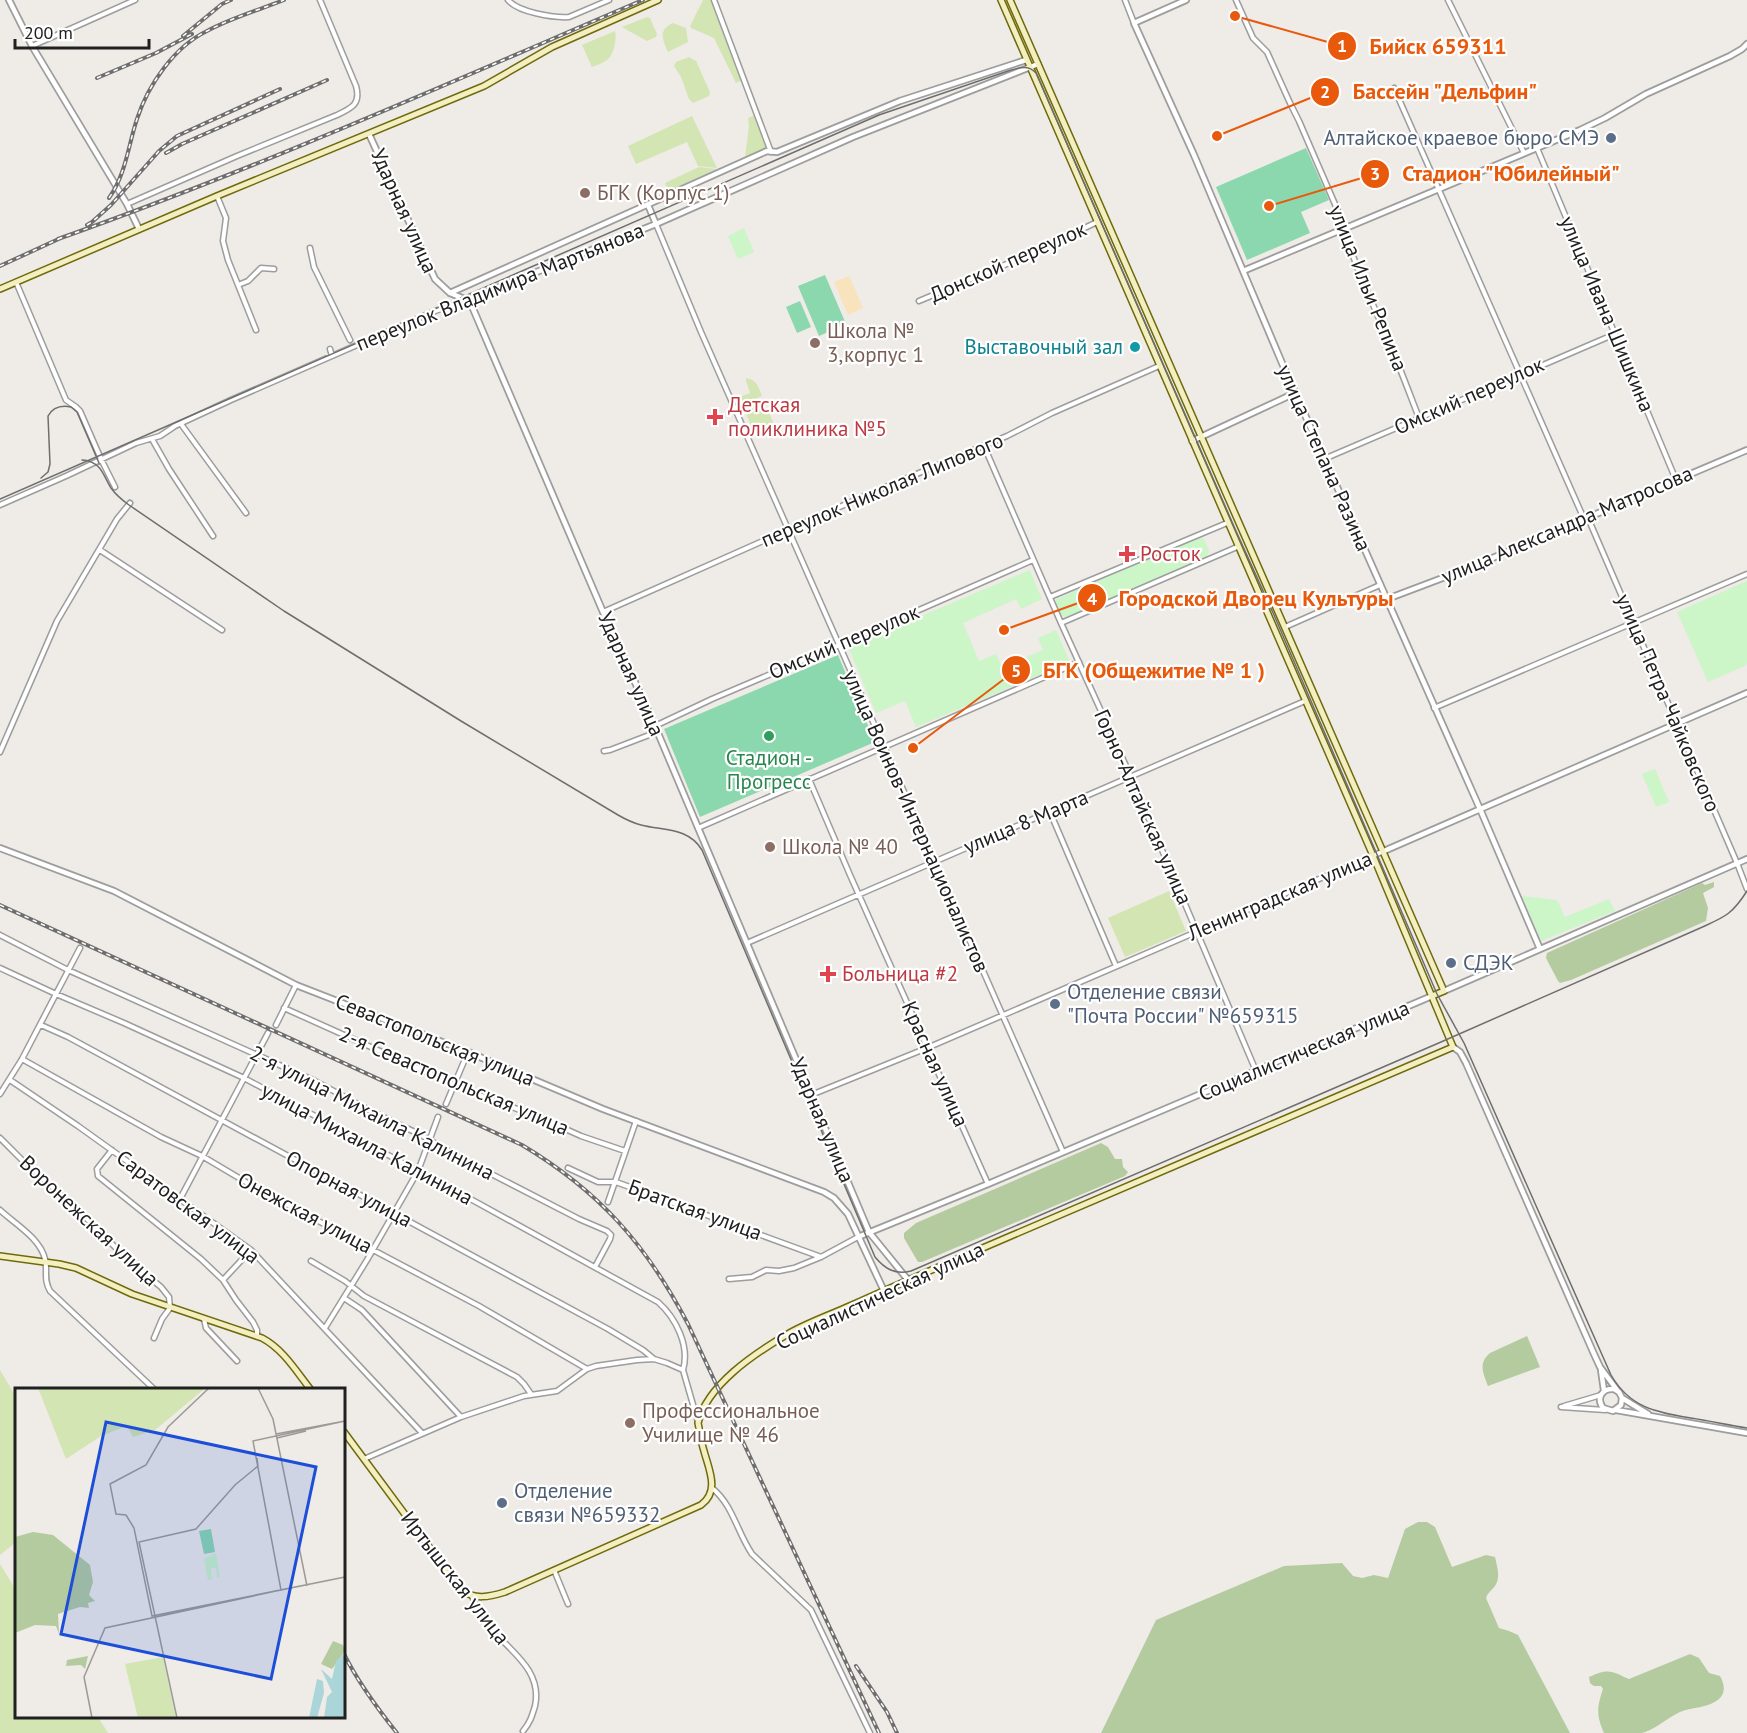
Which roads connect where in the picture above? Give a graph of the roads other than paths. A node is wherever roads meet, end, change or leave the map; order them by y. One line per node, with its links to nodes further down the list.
1 (9, 0): 16 (street)
2 (135, 0): 16 (street)
3 (320, 0): 27 (street)
4 (508, 0): 5 (street)
5 (609, 0)
6 (658, 0): 21 (main road)
7 (714, 0): 23 (street)
8 (1002, 0): 17 (main road)
9 (1010, 0): 18 (main road)
10 (1125, 0): 14 (street, улица Степана Разина)
11 (1186, 0): 14 (street)
12 (1236, 0): 32 (street, улица Ильи Репина)
13 (1448, 0): 24 (street)
14 (1134, 23): 35 (street, улица Степана Разина)
15 (1747, 44): 22 (street)
16 (32, 46): 27 (street)
17 (1026, 60): 19 (main road); 23 (street)
18 (1038, 64): 19 (street, переулок Владимира Мартьянова); 47 (main road)
19 (1030, 68): 29 (main road); 30 (street, переулок Владимира Мартьянова)
20 (1394, 88): 25 (street, улица Петра Чайковского)
21 (369, 134): 26 (main road); 39 (street, Ударная улица)
22 (1537, 148): 24 (street); 43 (street, улица Ивана Шишкина)
23 (771, 152): 28 (street)
24 (1524, 153): 25 (street)
25 (1438, 190): 32 (street); 49 (street, улица Петра Чайковского)
26 (217, 196): 31 (main road); 37 (street)
27 (127, 204): 31 (street)
28 (648, 204): 30 (street); 39 (street)
29 (1097, 222): 41 (street, Донской переулок); 48 (main road)
30 (656, 224): 40 (street, переулок Владимира Мартьянова); 67 (street, улица Воинов-Интернационалистов)
31 (139, 229): 36 (main road)
32 (1345, 230): 35 (street); 51 (street, улица Ильи Репина)
33 (310, 248): 44 (street)
34 (274, 269): 37 (street)
35 (1243, 271): 50 (street, улица Степана Разина)
36 (16, 282): 38 (main road); 58 (street)
37 (238, 285): 42 (street)
38 (0, 289)
39 (450, 293): 40 (street, Ударная улица)
40 (467, 300): 46 (street, переулок Владимира Мартьянова); 76 (street, Ударная улица)
41 (919, 301)
42 (256, 330)
43 (1615, 334): 49 (street, Омский переулок); 60 (street, улица Ивана Шишкина)
44 (350, 340)
45 (330, 349): 46 (street)
46 (332, 356): 52 (street, переулок Владимира Мартьянова)
47 (1168, 361): 48 (main road); 53 (main road)
48 (1159, 366): 55 (main road); 56 (street, переулок Николая Липового)
49 (1519, 375): 51 (street, Омский переулок); 65 (street, улица Петра Чайковского)
50 (1295, 393): 53 (street); 59 (street, улица Степана Разина)
51 (1419, 418): 59 (street, Омский переулок)
52 (180, 424): 54 (street, переулок Владимира Мартьянова); 64 (street)
53 (1202, 436): 55 (street); 79 (main road)
54 (152, 439): 58 (street, переулок Владимира Мартьянова); 68 (street)
55 (1192, 441): 66 (main road)
56 (984, 446): 67 (street, переулок Николая Липового); 71 (street, Горно-Алтайская улица)
57 (1747, 450): 60 (street, улица Александра Матросова)
58 (100, 459): 61 (street); 63 (street, переулок Владимира Мартьянова)
59 (1324, 459): 73 (street, улица Степана Разина)
60 (1676, 480): 65 (street, улица Александра Матросова)
61 (115, 487)
62 (130, 503): 70 (street)
63 (0, 505)
64 (246, 513)
65 (1586, 518): 75 (street, улица Александра Матросова); 78 (street, улица Петра Чайковского)
66 (1227, 523): 69 (main road); 74 (street)
67 (789, 529): 76 (street, переулок Николая Липового); 81 (street, улица Воинов-Интернационалистов)
68 (213, 536)
69 (1237, 547): 77 (street); 85 (main road)
70 (100, 550): 80 (street); 92 (street)
71 (1033, 560): 74 (street, Горно-Алтайская улица); 81 (street, Омский переулок)
72 (1747, 574): 78 (street)
73 (1380, 585): 75 (street, улица Степана Разина); 79 (street)
74 (1050, 597): 77 (street, Горно-Алтайская улица)
75 (1387, 599): 86 (street, улица Степана Разина)
76 (603, 612): 88 (street, Ударная улица)
77 (1061, 622): 82 (street, Горно-Алтайская улица)
78 (1634, 623): 86 (street); 87 (street, улица Петра Чайковского)
79 (1285, 627): 84 (main road)
80 (222, 630)
81 (839, 645): 88 (street, Омский переулок); 90 (street, улица Воинов-Интернационалистов)
82 (1079, 662): 90 (street); 93 (street, Горно-Алтайская улица)
83 (1747, 693): 87 (street, Ленинградская улица)
84 (1316, 696): 85 (main road); 99 (main road)
85 (1305, 701): 93 (street, улица 8 Марта); 100 (main road)
86 (1434, 708): 95 (street, улица Степана Разина)
87 (1677, 723): 95 (street, Ленинградская улица); 103 (street, улица Петра Чайковского)
88 (655, 726): 89 (street, Ударная улица)
89 (657, 732): 91 (street); 97 (street, Ударная улица)
90 (883, 747): 94 (street); 102 (street, улица Воинов-Интернационалистов)
91 (604, 751)
92 (0, 752)
93 (1131, 777): 96 (street, улица 8 Марта); 106 (street, Горно-Алтайская улица)
94 (809, 779): 97 (street); 105 (street, Красная улица)
95 (1480, 810): 99 (street, Ленинградская улица); 110 (street, улица Степана Разина)
96 (1050, 812): 102 (street, улица 8 Марта); 111 (street)
97 (698, 828): 108 (street, Ударная улица)
98 (0, 848): 114 (street, Севастопольская улица)
99 (1384, 851): 100 (street, Ленинградская улица); 115 (main road)
100 (1373, 856): 106 (street, Ленинградская улица); 117 (main road)
101 (1747, 859): 103 (street, Социалистическая улица)
102 (934, 862): 105 (street, улица 8 Марта); 119 (street, улица Воинов-Интернационалистов)
103 (1737, 863): 104 (street, улица Петра Чайковского); 110 (street, Социалистическая улица)
104 (1747, 889)
105 (859, 895): 108 (street, улица 8 Марта); 124 (street, Красная улица)
106 (1197, 932): 111 (street, Ленинградская улица); 128 (street, Горно-Алтайская улица)
107 (0, 934): 113 (street, 2-я улица Михаила Калинина)
108 (747, 943): 133 (street, Ударная улица)
109 (80, 948): 113 (street)
110 (1540, 949): 115 (street, Социалистическая улица)
111 (1116, 966): 119 (street, Ленинградская улица)
112 (0, 968): 116 (street, улица Михаила Калинина)
113 (68, 970): 116 (street); 126 (street, 2-я улица Михаила Калинина)
114 (296, 985): 118 (street); 125 (street, Севастопольская улица)
115 (1444, 991): 117 (main road, Социалистическая улица)
116 (56, 994): 120 (street); 129 (street, улица Михаила Калинина)
117 (1432, 996): 123 (main road); 128 (street, Социалистическая улица)
118 (284, 1008): 121 (street); 131 (street, 2-я Севастопольская улица)
119 (1002, 1015): 124 (street, Ленинградская улица); 142 (street, улица Воинов-Интернационалистов)
120 (41, 1025): 127 (street); 136 (street, Опорная улица)
121 (276, 1025)
122 (268, 1033): 126 (street)
123 (1453, 1047): 163 (main road, Социалистическая улица); 174 (street)
124 (927, 1048): 133 (street, Ленинградская улица); 147 (street, Красная улица)
125 (468, 1052): 131 (street); 137 (street, Севастопольская улица)
126 (257, 1055): 129 (street); 139 (street, 2-я улица Михаила Калинина)
127 (22, 1059): 130 (street); 143 (street, Онежская улица)
128 (1256, 1071): 142 (street, Социалистическая улица)
129 (244, 1078): 136 (street); 145 (street, улица Михаила Калинина)
130 (10, 1080): 132 (street); 140 (street, Саратовская улица)
131 (455, 1084): 134 (street); 141 (street, 2-я Севастопольская улица)
132 (0, 1094)
133 (811, 1095): 152 (street, Ударная улица)
134 (446, 1104)
135 (438, 1117): 139 (street)
136 (222, 1120): 143 (street); 151 (street, Опорная улица)
137 (636, 1121): 141 (street); 153 (street, Севастопольская улица)
138 (0, 1138): 167 (street, Воронежская улица)
139 (430, 1140): 145 (street); 160 (street, 2-я улица Михаила Калинина)
140 (112, 1150): 148 (street, Саратовская улица); 162 (street)
141 (625, 1151): 146 (street)
142 (1063, 1152): 147 (street, Социалистическая улица)
143 (202, 1156): 148 (street); 155 (street, Онежская улица)
144 (568, 1168): 146 (street, Братская улица)
145 (418, 1171): 151 (street); 160 (street, улица Михаила Калинина)
146 (616, 1182): 149 (street); 157 (street, Братская улица)
147 (988, 1184): 152 (street, Социалистическая улица)
148 (180, 1199): 154 (street, Саратовская улица)
149 (608, 1202)
150 (0, 1210): 159 (street)
151 (394, 1214): 155 (street); 172 (street, Опорная улица)
152 (869, 1232): 153 (street, Социалистическая улица); 163 (street, Ударная улица)
153 (858, 1237): 157 (street); 165 (street, Севастопольская улица)
154 (251, 1250): 162 (street); 169 (street, Саратовская улица)
155 (373, 1250): 164 (street); 175 (street, Онежская улица)
156 (0, 1256): 159 (main road)
157 (821, 1257): 161 (street)
158 (311, 1261): 164 (street)
159 (46, 1262): 167 (main road); 177 (street)
160 (595, 1267): 176 (street, улица Михаила Калинина)
161 (729, 1279)
162 (223, 1280): 170 (street)
163 (908, 1280): 165 (main road, Социалистическая улица)
164 (351, 1286): 166 (street); 181 (street)
165 (884, 1291): 187 (main road, Социалистическая улица)
166 (344, 1298): 169 (street); 186 (street)
167 (170, 1308): 168 (main road); 171 (street)
168 (204, 1319): 170 (main road); 173 (street)
169 (325, 1328): 189 (street, Саратовская улица)
170 (257, 1336): 178 (main road)
171 (154, 1338)
172 (654, 1359): 175 (street); 176 (street)
173 (237, 1361)
174 (1600, 1367): 179 (street); 180 (street)
175 (586, 1369): 181 (street)
176 (683, 1370): 187 (street)
177 (154, 1388)
178 (310, 1388)
179 (1617, 1390): 180 (street); 182 (street)
180 (1603, 1393): 183 (street); 183 (street)
181 (531, 1394): 186 (street)
182 (1622, 1398): 184 (street); 185 (street)
183 (1606, 1410): 184 (street)
184 (1616, 1410): 185 (street)
185 (1650, 1415): 190 (street)
186 (461, 1417): 189 (street)
187 (698, 1423): 192 (main road)
188 (345, 1433): 191 (main road, Иртышская улица)
189 (422, 1433): 191 (street)
190 (1747, 1433)
191 (364, 1459): 194 (main road, Иртышская улица)
192 (712, 1488): 193 (main road); 197 (street)
193 (554, 1570): 194 (main road); 195 (street)
194 (472, 1596): 196 (street, Иртышская улица)
195 (568, 1604)
196 (523, 1731)
197 (870, 1733)

